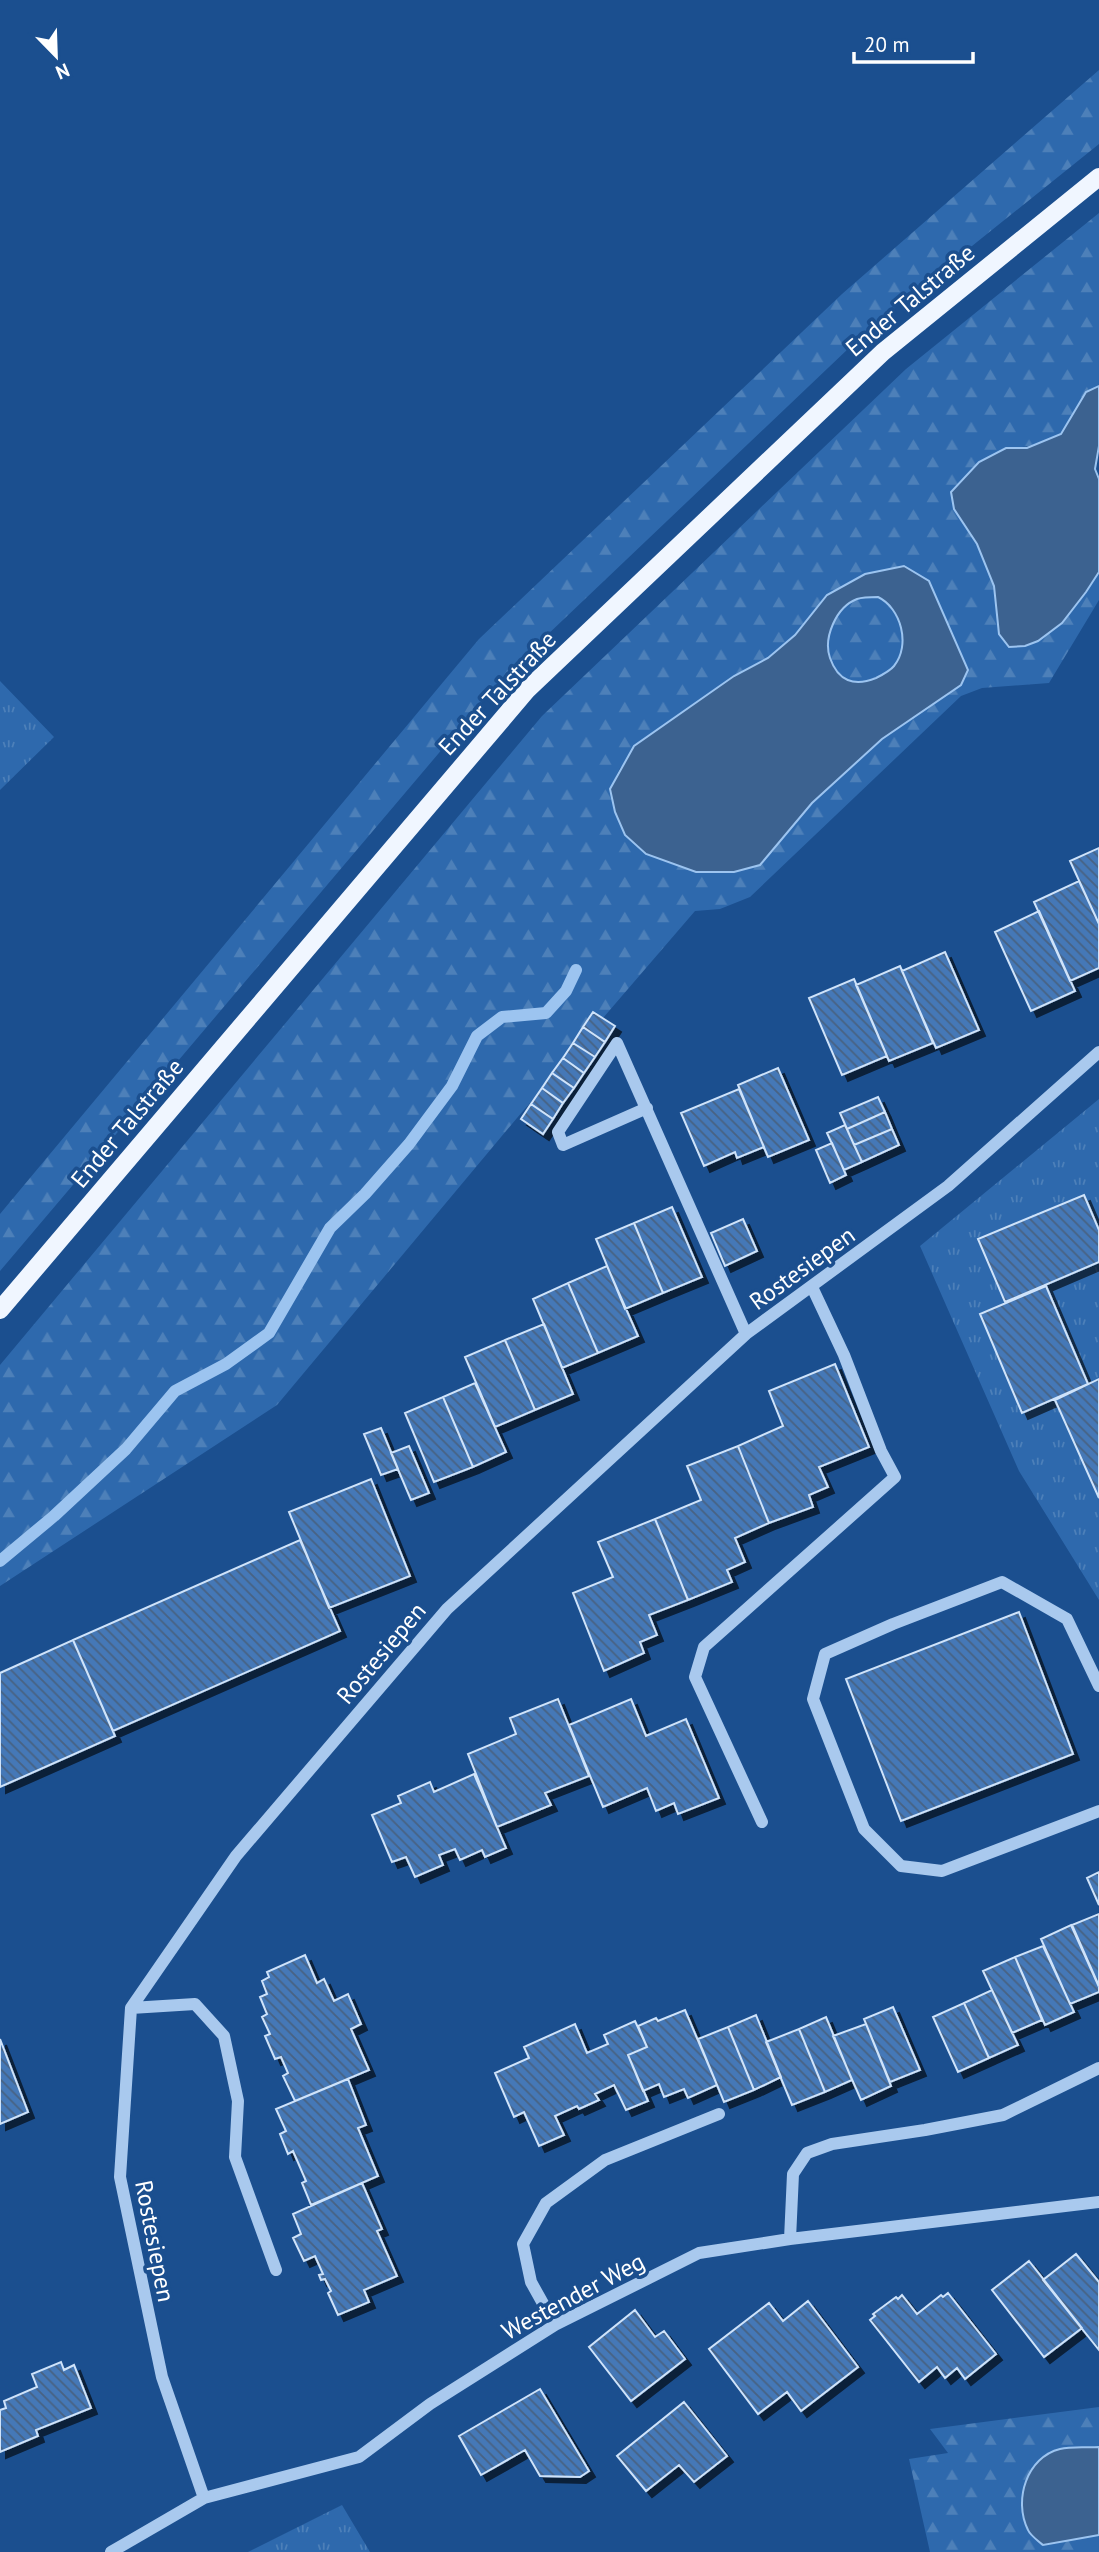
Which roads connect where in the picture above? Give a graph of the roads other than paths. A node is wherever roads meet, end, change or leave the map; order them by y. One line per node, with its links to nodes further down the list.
1 (1099, 177): 5 (main road, Ender Talstraße)
2 (1099, 1052): 4 (street, Rostesiepen)
3 (647, 1108): 3 (street); 6 (street)
4 (812, 1287): 6 (street, Rostesiepen); 9 (street)
5 (0, 1310)
6 (746, 1334): 10 (street, Rostesiepen)
7 (1099, 1686): 8 (street)
8 (1099, 1811)
9 (762, 1822)
10 (131, 2008): 15 (street); 17 (street, Rostesiepen)
11 (1099, 2068): 14 (street)
12 (719, 2114): 16 (street)
13 (1099, 2202): 14 (street, Westender Weg)
14 (790, 2239): 16 (street, Westender Weg)
15 (276, 2270)
16 (555, 2325): 17 (street, Westender Weg)
17 (204, 2498): 18 (street, Westender Weg)
18 (111, 2552)

